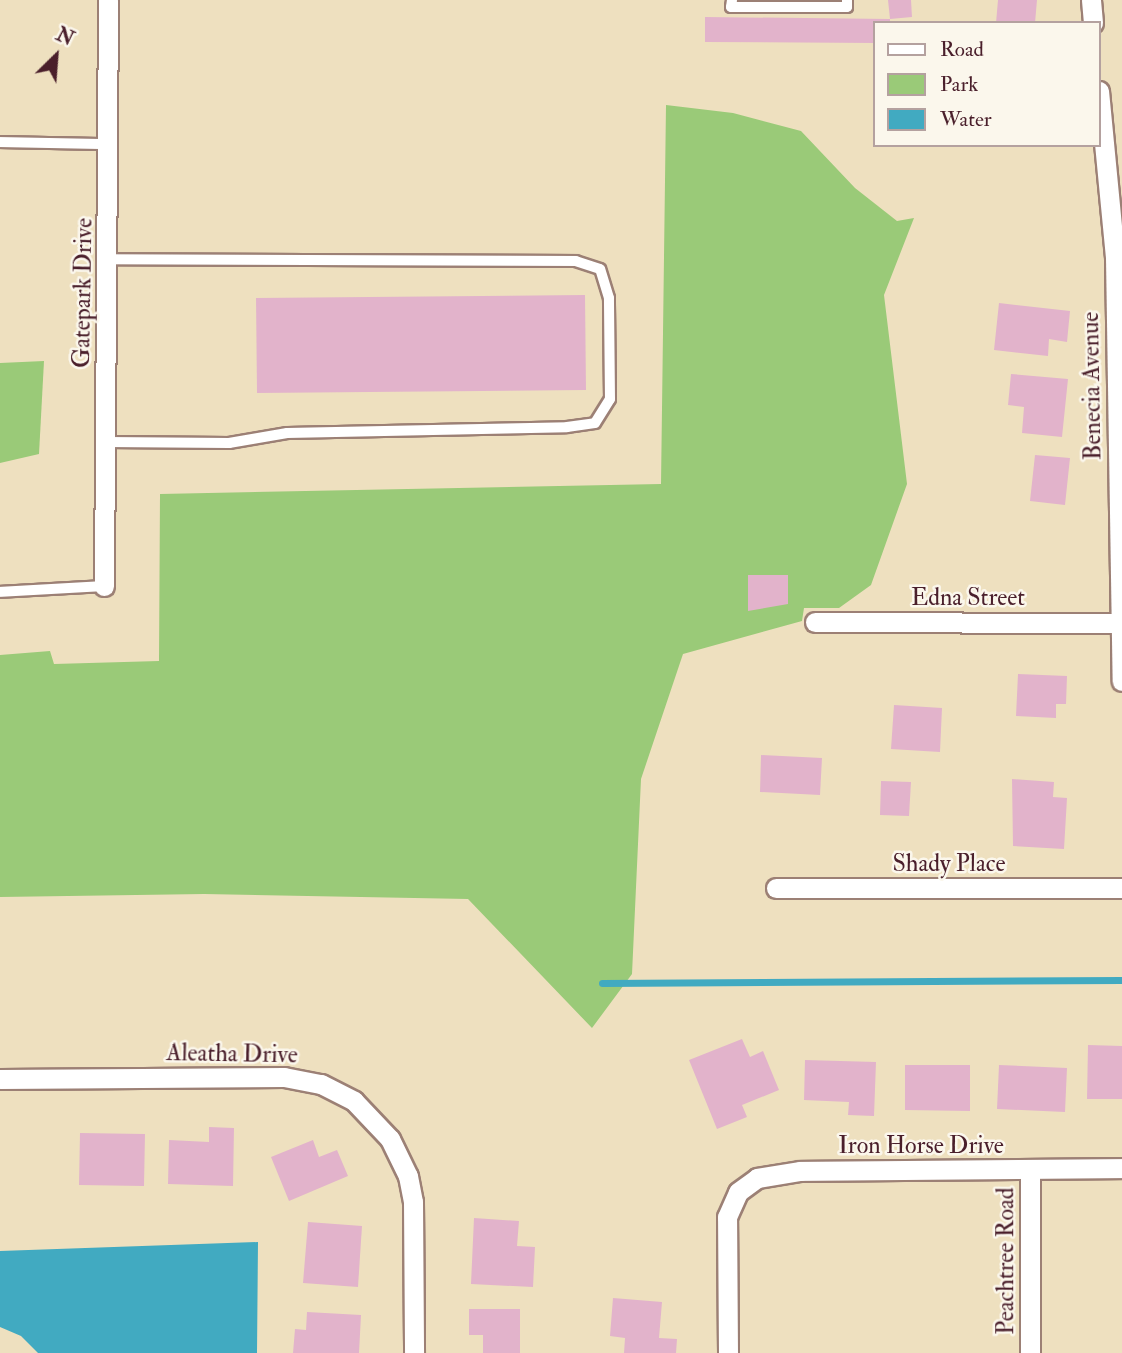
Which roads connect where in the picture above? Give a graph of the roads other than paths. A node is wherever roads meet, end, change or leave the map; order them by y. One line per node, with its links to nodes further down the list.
1 (108, 0): 8 (street, Gatepark Drive)
2 (732, 0): 3 (lane)
3 (847, 0)
4 (1091, 0): 5 (street)
5 (1093, 21)
6 (1101, 108): 9 (street, Benecia Avenue)
7 (0, 142): 8 (lane)
8 (109, 144): 10 (street, Gatepark Drive)
9 (1118, 257): 15 (street, Benecia Avenue)
10 (108, 260): 11 (street, Gatepark Drive); 11 (lane)
11 (106, 442): 12 (street, Gatepark Drive)
12 (104, 586): 13 (lane)
13 (0, 592)
14 (815, 622): 15 (street, Edna Street)
15 (1120, 623): 16 (street, Benecia Avenue)
16 (1122, 681)
17 (776, 888): 18 (street, Shady Place)
18 (1122, 888)
19 (0, 1079): 22 (street, Aleatha Drive)
20 (1122, 1168): 21 (street, Iron Horse Drive)
21 (1030, 1170): 23 (street, Iron Horse Drive); 24 (street, Peachtree Road)
22 (414, 1353)
23 (728, 1353)
24 (1030, 1353)

